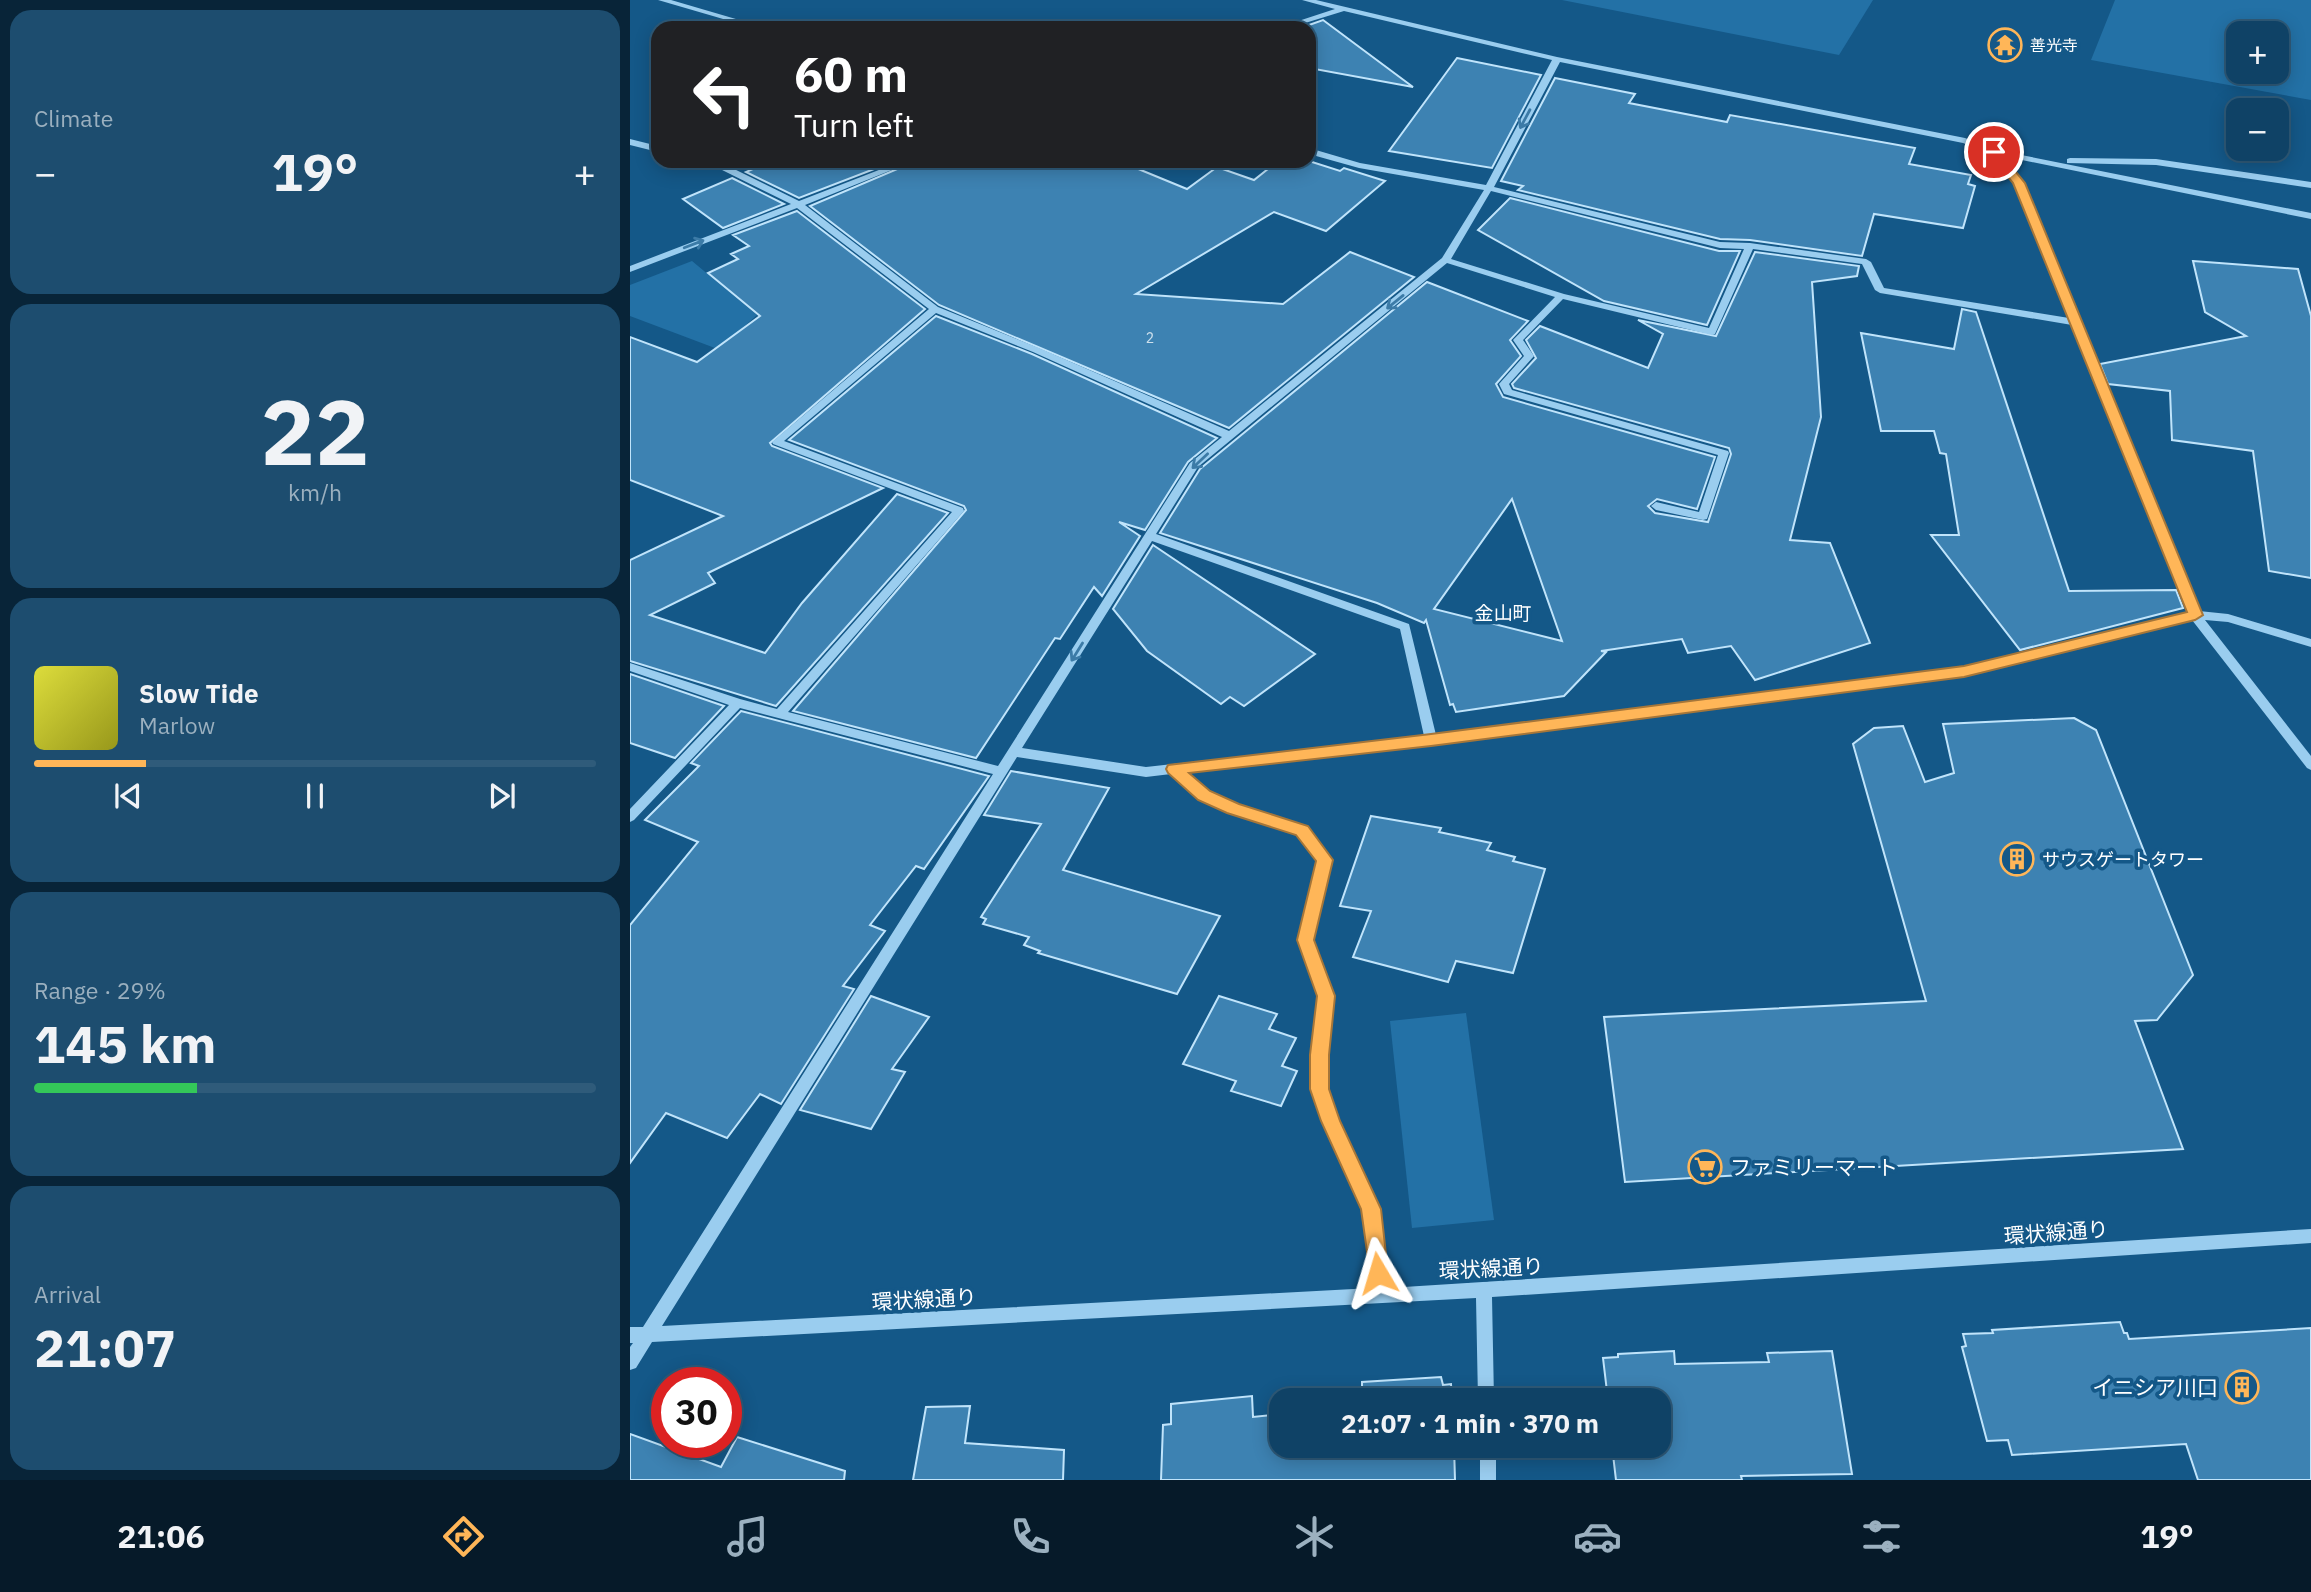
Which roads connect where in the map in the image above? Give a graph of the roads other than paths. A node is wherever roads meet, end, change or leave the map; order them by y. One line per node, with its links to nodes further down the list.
1 (662, 0): 4 (street)
2 (1306, 0): 3 (street)
3 (1342, 9): 5 (street); 6 (street)
4 (738, 21)
5 (1303, 21)
6 (1557, 59): 9 (street); 15 (street, one-way to 15)
7 (630, 142): 8 (street)
8 (651, 147)
9 (1994, 152): 11 (street); 23 (street)
10 (1316, 153): 15 (street)
11 (2042, 161): 14 (street); 17 (street)
12 (725, 168): 16 (street)
13 (892, 168): 16 (street)
14 (2311, 184)
15 (1489, 188): 18 (street); 19 (street)
16 (798, 204): 20 (street, one-way to 16); 22 (street)
17 (2311, 216)
18 (1750, 246): 21 (street); 23 (street)
19 (1446, 260): 21 (street); 24 (street, one-way to 24)
20 (630, 269)
21 (1560, 296): 25 (street)
22 (935, 309): 24 (street); 31 (street)
23 (2073, 322): 27 (street)
24 (1230, 436): 26 (street, one-way to 26)
25 (1656, 506)
26 (1149, 536): 32 (street); 33 (street, one-way to 33)
27 (2195, 615): 28 (street); 32 (street); 34 (street)
28 (2311, 643)
29 (630, 667): 30 (street)
30 (738, 703): 31 (street); 37 (street)
31 (779, 714): 36 (street)
32 (1431, 740): 35 (street)
33 (1015, 752): 35 (street); 36 (street)
34 (2311, 765)
35 (1174, 769): 40 (street)
36 (1000, 771): 42 (street)
37 (630, 817)
38 (2311, 1236): 39 (street, 環状線通り)
39 (1483, 1290): 40 (street, 環状線通り); 44 (street)
40 (1381, 1295): 42 (street, 環状線通り)
41 (630, 1335): 42 (street, 環状線通り)
42 (648, 1335): 43 (street)
43 (630, 1362)
44 (1486, 1388)
45 (1488, 1458): 46 (street)
46 (1489, 1480)

